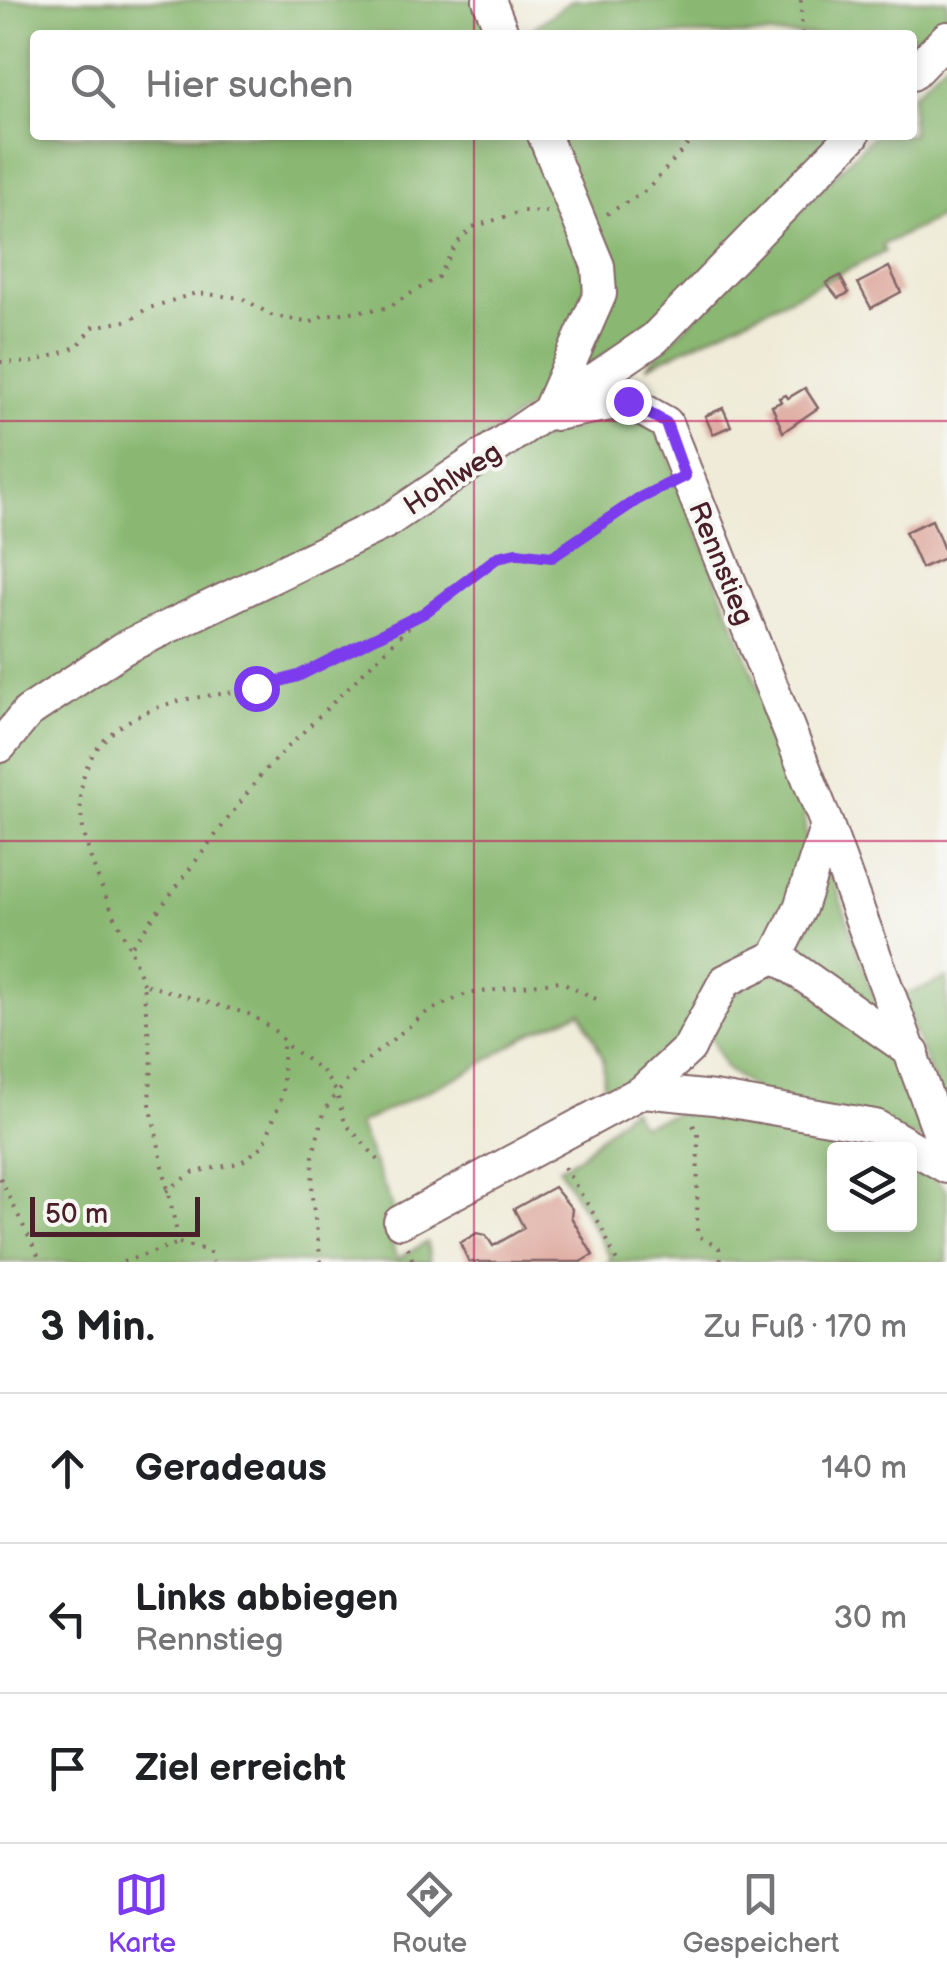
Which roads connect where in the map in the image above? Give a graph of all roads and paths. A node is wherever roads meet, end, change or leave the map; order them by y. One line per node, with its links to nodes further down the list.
1 (489, 0): 3 (street)
2 (801, 0): 4 (path)
3 (501, 30)
4 (802, 30)
5 (947, 38): 6 (street)
6 (917, 69)
7 (546, 140): 10 (street)
8 (692, 140): 10 (path)
9 (848, 140): 12 (street, Hohlweg)
10 (578, 218): 11 (path); 12 (street)
11 (0, 362)
12 (546, 416): 13 (street, Rennstieg); 15 (street, Hohlweg)
13 (685, 476): 14 (path); 16 (street, Rennstieg)
14 (424, 613): 17 (path); 17 (path)
15 (0, 746)
16 (826, 824): 18 (street); 22 (street, Rennstieg)
17 (130, 948): 19 (path)
18 (776, 956): 22 (street); 24 (street)
19 (143, 984): 21 (path); 30 (path)
20 (602, 1002): 23 (path)
21 (283, 1040): 23 (path); 30 (path)
22 (913, 1052): 26 (street, Rennstieg)
23 (336, 1091): 27 (path); 36 (path)
24 (660, 1093): 25 (street); 28 (street); 38 (path)
25 (546, 1144): 31 (street); 37 (path)
26 (947, 1153)
27 (382, 1164)
28 (947, 1166)
29 (0, 1178): 33 (path)
30 (166, 1190): 32 (path)
31 (400, 1222)
32 (179, 1243): 34 (path); 35 (path)
33 (41, 1262)
34 (124, 1262)
35 (213, 1262)
36 (321, 1262)
37 (617, 1262)
38 (720, 1262)

